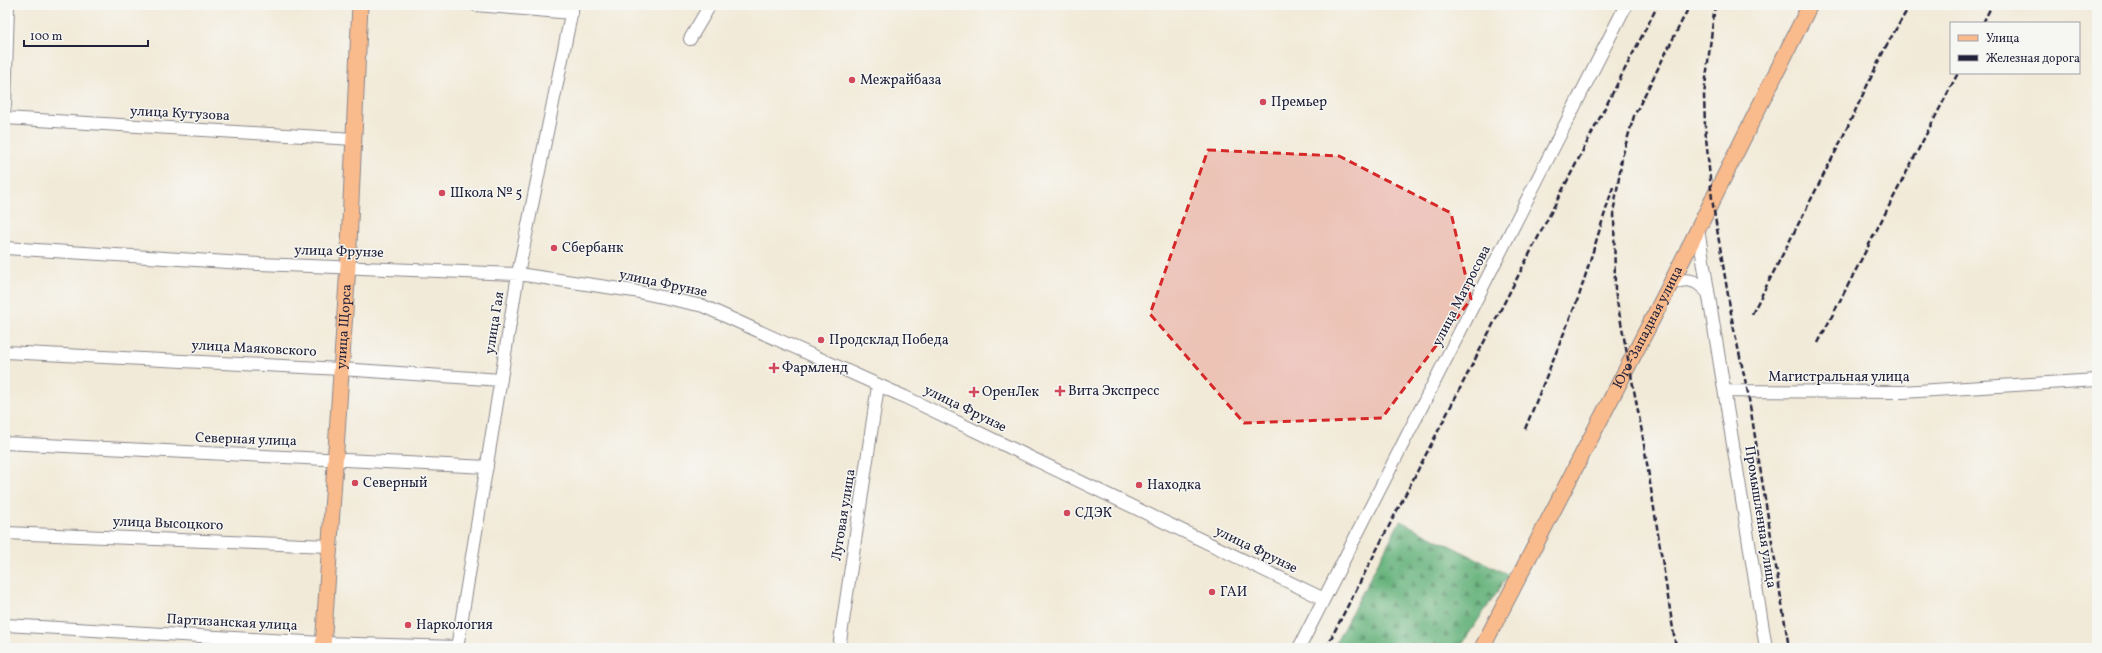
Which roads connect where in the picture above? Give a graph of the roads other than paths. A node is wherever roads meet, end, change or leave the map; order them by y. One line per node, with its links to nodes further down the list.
1 (8, 5): 9 (street)
2 (360, 5): 11 (main road, улица Щорса)
3 (476, 5): 7 (street)
4 (710, 5): 8 (street)
5 (1626, 5): 29 (street, улица Матросова)
6 (1810, 5): 12 (main road, Юго-Западная улица)
7 (572, 9): 15 (street, улица Гая)
8 (690, 39)
9 (5, 106)
10 (5, 118): 11 (street, улица Кутузова)
11 (354, 139): 14 (main road, улица Щорса)
12 (1698, 228): 16 (main road, Юго-Западная улица); 17 (street)
13 (5, 248): 14 (street, улица Фрунзе)
14 (348, 266): 15 (street, улица Фрунзе); 19 (main road, улица Щорса)
15 (518, 274): 20 (street, улица Гая); 22 (street, улица Фрунзе)
16 (1670, 285): 17 (street); 35 (main road, Юго-Западная улица)
17 (1707, 292): 23 (street)
18 (5, 352): 19 (street, улица Маяковского)
19 (341, 369): 20 (street, улица Маяковского); 25 (main road, улица Щорса)
20 (501, 380): 26 (street, улица Гая)
21 (2097, 380): 23 (street, Магистральная улица)
22 (878, 386): 29 (street, улица Фрунзе); 33 (street, Луговая улица)
23 (1725, 391): 36 (street, Промышленная улица)
24 (5, 443): 25 (street, Северная улица)
25 (335, 458): 26 (street, Северная улица); 28 (main road, улица Щорса)
26 (487, 467): 32 (street, улица Гая)
27 (5, 533): 28 (street, улица Высоцкого)
28 (329, 546): 31 (main road, улица Щорса)
29 (1324, 599): 34 (street, улица Матросова)
30 (5, 625): 31 (street, Партизанская улица)
31 (323, 645): 32 (street, Партизанская улица)
32 (457, 647)
33 (839, 648)
34 (1299, 648)
35 (1482, 648)
36 (1766, 648)

